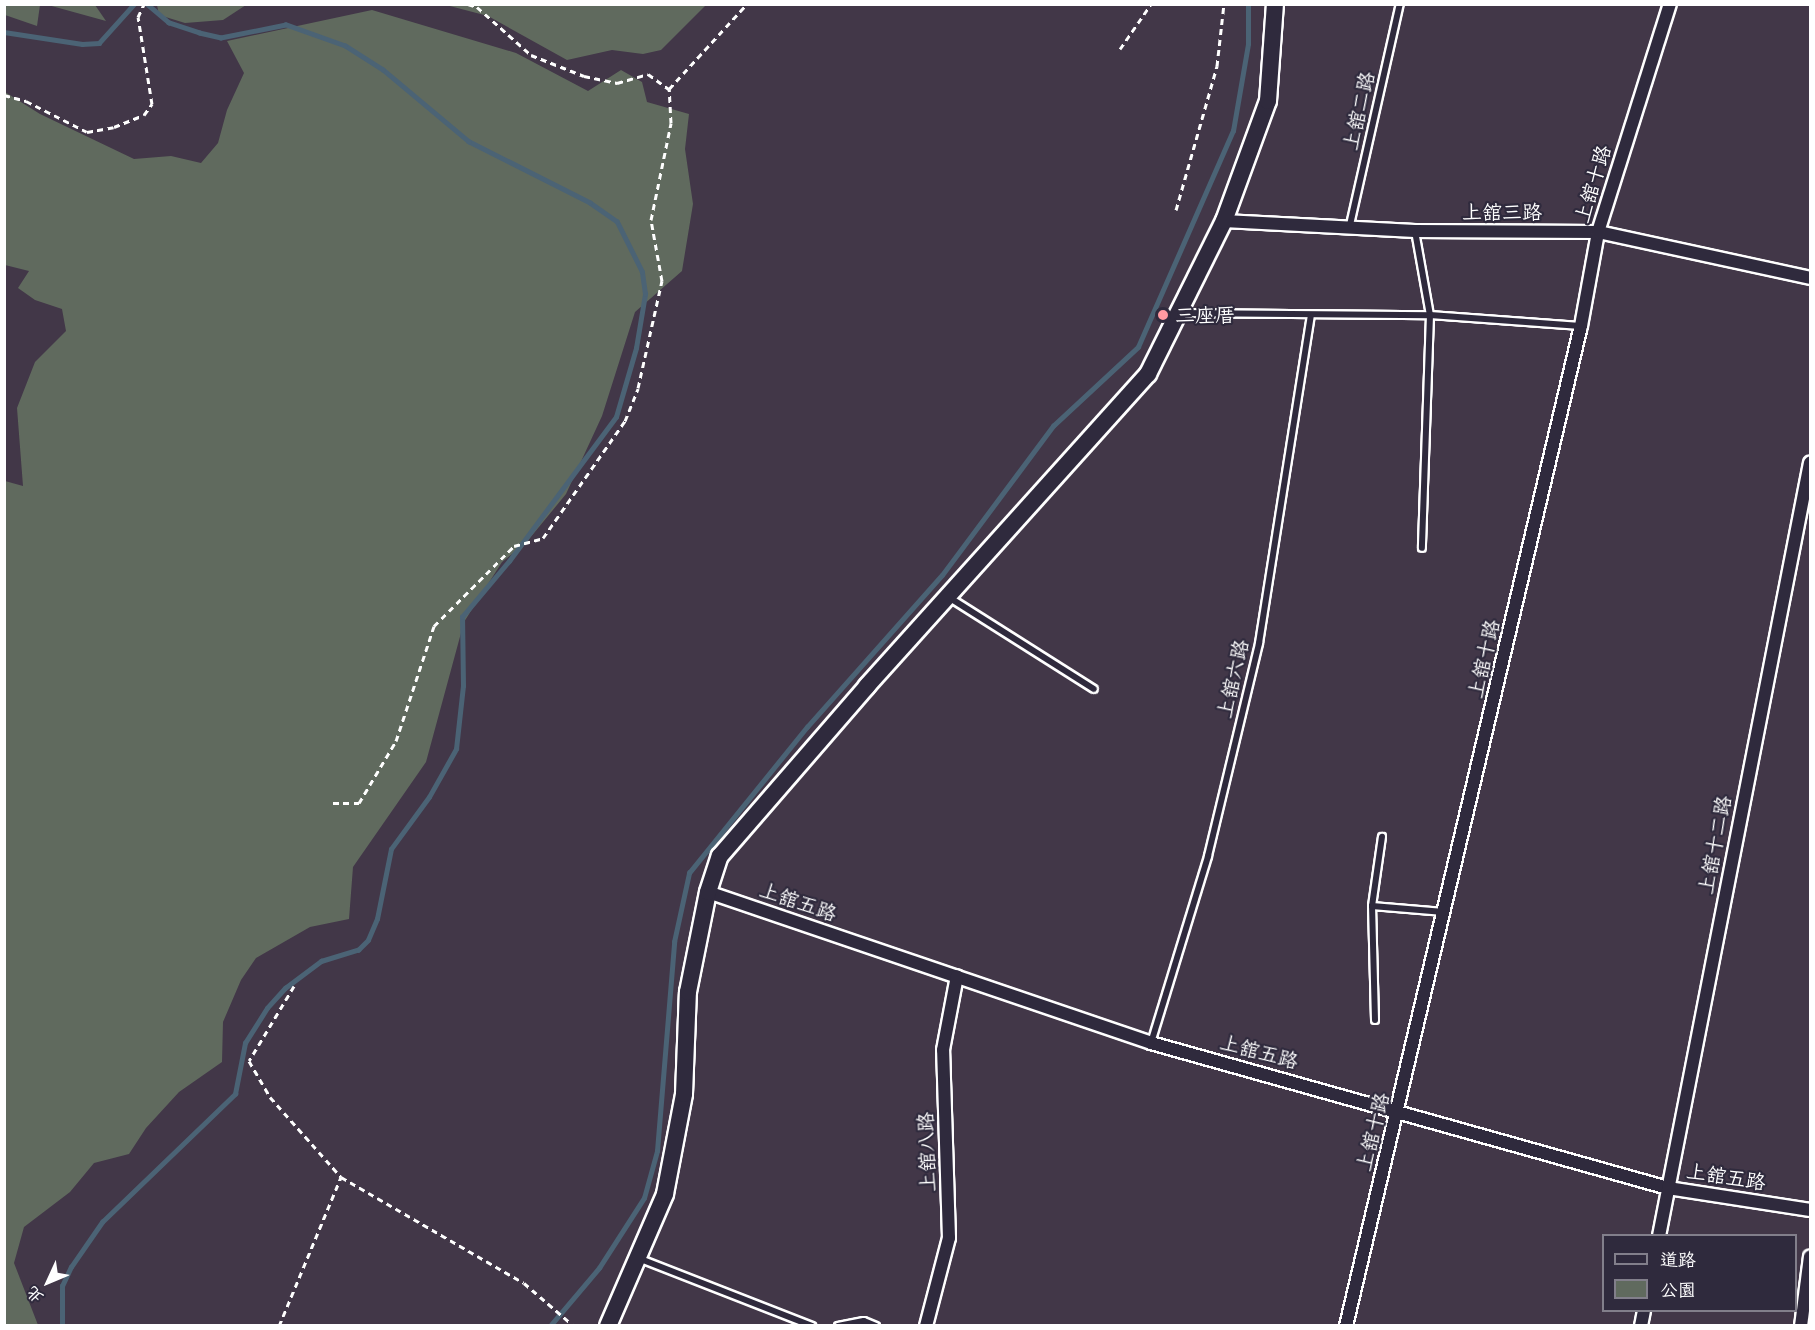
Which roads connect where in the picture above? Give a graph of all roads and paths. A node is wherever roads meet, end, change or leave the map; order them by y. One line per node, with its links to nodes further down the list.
1 (144, 4): 11 (path)
2 (468, 4): 10 (path)
3 (747, 4): 10 (path)
4 (1151, 4): 9 (path)
5 (1224, 4): 12 (path)
6 (1275, 4): 13 (street)
7 (1400, 4): 14 (lane, 上舘二路)
8 (1670, 4): 16 (street, 上舘十路)
9 (1120, 49)
10 (669, 89): 26 (path)
11 (4, 95)
12 (1176, 210)
13 (1224, 221): 14 (street, 上舘三路); 18 (street)
14 (1350, 225): 15 (street, 上舘三路)
15 (1415, 231): 16 (street, 上舘三路); 20 (lane)
16 (1598, 232): 17 (street, 上舘三路); 21 (street, 上舘十路)
17 (1810, 278)
18 (1179, 312): 19 (lane); 24 (street)
19 (1311, 315): 20 (lane); 34 (lane, 上舘六路)
20 (1430, 315): 21 (lane); 23 (lane)
21 (1581, 326): 30 (street, 上舘十路)
22 (1810, 463): 37 (street, 上舘十二路)
23 (1422, 548)
24 (948, 597): 25 (lane); 28 (street)
25 (1094, 689)
26 (333, 803)
27 (1382, 837): 29 (lane)
28 (708, 892): 31 (street, 上舘五路); 41 (street)
29 (1372, 906): 30 (lane); 33 (lane)
30 (1445, 913): 35 (street, 上舘十路)
31 (957, 976): 34 (street, 上舘五路); 48 (street, 上舘八路)
32 (294, 986): 36 (path)
33 (1375, 1020)
34 (1151, 1043): 35 (street, 上舘五路)
35 (1398, 1111): 37 (street, 上舘五路); 49 (street, 上舘十路)
36 (341, 1177): 42 (path); 43 (path)
37 (1668, 1188): 38 (street, 上舘五路); 39 (street, 上舘十二路)
38 (1810, 1210)
39 (1659, 1234)
40 (1810, 1257): 50 (street)
41 (638, 1258): 44 (street); 45 (lane)
42 (279, 1326)
43 (574, 1326)
44 (608, 1326)
45 (812, 1326)
46 (838, 1326): 47 (lane)
47 (876, 1326)
48 (926, 1326)
49 (1346, 1326)
50 (1801, 1326)

